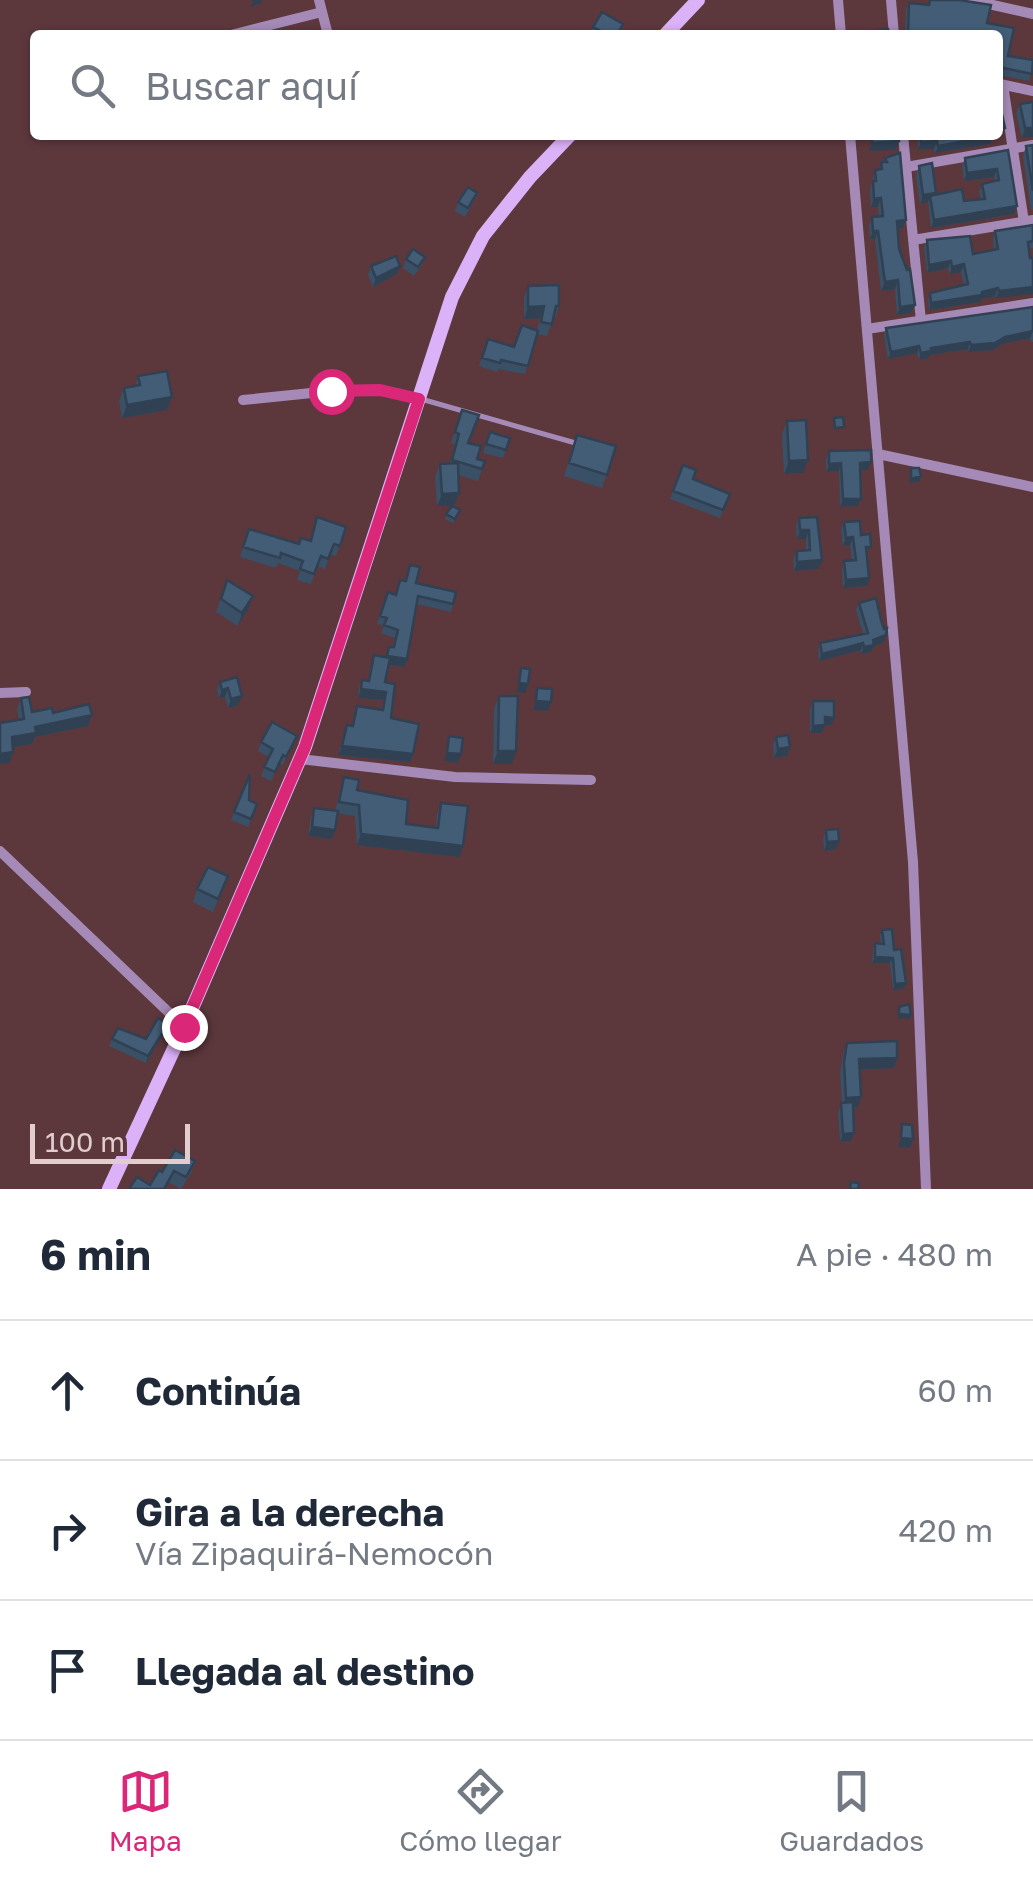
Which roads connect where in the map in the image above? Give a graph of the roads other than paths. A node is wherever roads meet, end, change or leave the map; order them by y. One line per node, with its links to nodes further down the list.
1 (698, 0): 8 (main road)
2 (838, 0): 9 (street)
3 (891, 0): 10 (street)
4 (970, 0): 6 (street)
5 (320, 6): 7 (street)
6 (1033, 14)
7 (246, 30)
8 (670, 30)
9 (841, 30)
10 (894, 30)
11 (1003, 85): 12 (street)
12 (1033, 91)
13 (1003, 100): 18 (street)
14 (565, 140): 25 (main road)
15 (850, 140): 24 (street)
16 (903, 140): 19 (street)
17 (1033, 145): 18 (street)
18 (1012, 149): 19 (street); 20 (street)
19 (906, 168): 21 (street)
20 (1029, 221): 21 (street)
21 (913, 240): 23 (street)
22 (1033, 303): 23 (street)
23 (921, 321): 24 (street)
24 (867, 330): 28 (street)
25 (419, 399): 26 (street); 27 (lane); 32 (main road)
26 (242, 400)
27 (591, 448)
28 (878, 454): 29 (street); 37 (street)
29 (1033, 487)
30 (26, 692): 31 (street)
31 (0, 694)
32 (300, 759): 33 (street); 35 (main road)
33 (591, 780)
34 (0, 851): 35 (street)
35 (184, 1027): 36 (main road)
36 (109, 1189)
37 (926, 1189)

